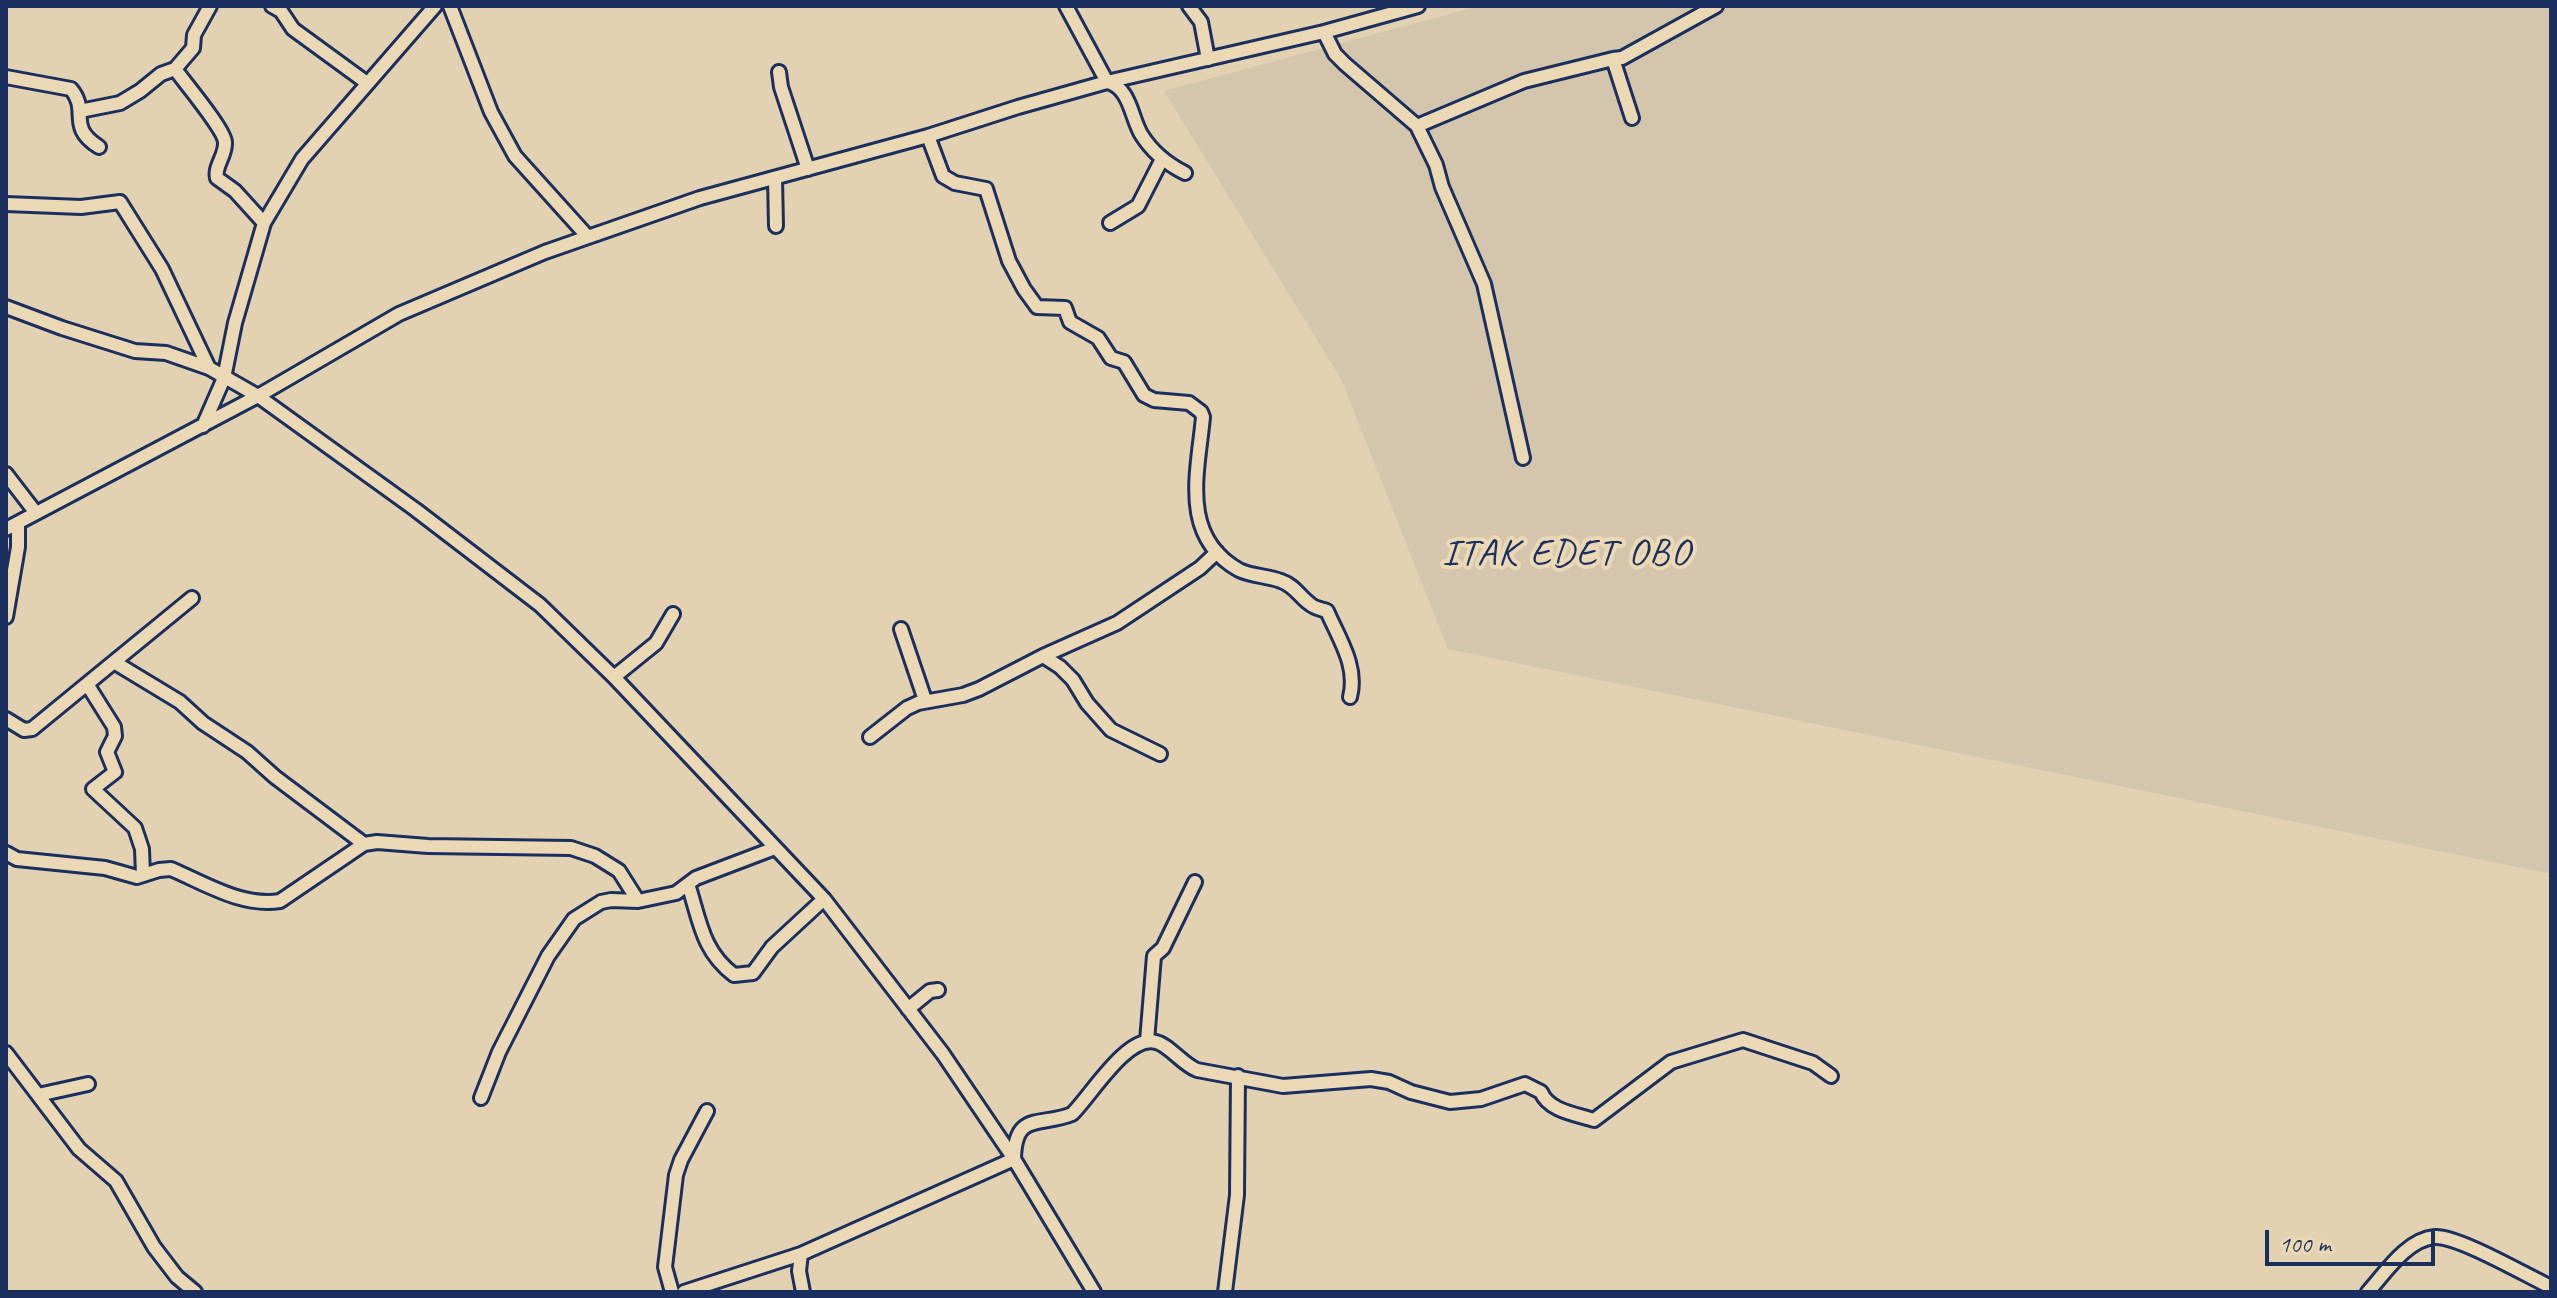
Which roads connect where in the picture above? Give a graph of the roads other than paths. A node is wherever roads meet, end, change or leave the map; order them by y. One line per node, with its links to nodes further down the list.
1 (210, 6): 12 (street)
2 (272, 6): 16 (street)
3 (435, 6): 16 (street)
4 (450, 6): 30 (street)
5 (1066, 6): 15 (street)
6 (1189, 6): 10 (street)
7 (1418, 6): 9 (street)
8 (1716, 6): 11 (street)
9 (1324, 32): 10 (street); 19 (street)
10 (1208, 59): 15 (street)
11 (1613, 59): 18 (street); 19 (street)
12 (175, 69): 17 (street); 27 (street)
13 (779, 72): 23 (street)
14 (6, 77): 17 (street)
15 (1107, 82): 20 (street); 22 (street)
16 (367, 83): 27 (street)
17 (80, 111): 21 (street)
18 (1632, 118)
19 (1417, 126): 36 (street)
20 (928, 136): 23 (street); 40 (street)
21 (99, 147)
22 (1162, 159): 24 (street); 28 (street)
23 (808, 169): 25 (street)
24 (1185, 173)
25 (775, 178): 29 (street); 30 (street)
26 (6, 204): 32 (street)
27 (264, 223): 33 (street)
28 (1110, 223)
29 (776, 226)
30 (588, 237): 34 (street)
31 (6, 307): 32 (street)
32 (209, 368): 33 (street)
33 (224, 378): 34 (street); 35 (street)
34 (258, 396): 35 (street); 47 (street)
35 (203, 426): 38 (street)
36 (1523, 458)
37 (6, 474): 38 (street)
38 (36, 513): 39 (street)
39 (12, 526): 43 (street)
40 (1217, 552): 45 (street); 49 (street)
41 (192, 598): 46 (street)
42 (673, 614): 47 (street)
43 (6, 617)
44 (901, 629): 50 (street)
45 (1043, 656): 50 (street); 53 (street)
46 (114, 662): 48 (street); 54 (street)
47 (614, 677): 55 (street)
48 (87, 684): 51 (street); 57 (street)
49 (1350, 697)
50 (925, 700): 52 (street)
51 (6, 719)
52 (870, 737)
53 (1160, 754)
54 (364, 844): 57 (street); 61 (street)
55 (775, 848): 59 (street); 60 (street)
56 (10, 858): 57 (street)
57 (143, 875)
58 (1195, 882): 64 (street)
59 (688, 884): 60 (street); 61 (street)
60 (824, 899): 63 (street)
61 (638, 901): 70 (street)
62 (938, 990): 63 (street)
63 (908, 1009): 72 (street)
64 (1147, 1041): 66 (street); 72 (street)
65 (6, 1053): 69 (street)
66 (1238, 1076): 67 (street); 80 (street)
67 (1831, 1076)
68 (88, 1084): 69 (street)
69 (38, 1095): 75 (street)
70 (481, 1098)
71 (707, 1111): 76 (street)
72 (1014, 1159): 73 (street); 79 (street)
73 (801, 1254): 77 (street); 78 (street)
74 (2551, 1287): 81 (street)
75 (195, 1292)
76 (672, 1292)
77 (684, 1292)
78 (803, 1292)
79 (1094, 1292)
80 (1225, 1292)
81 (2368, 1292)

